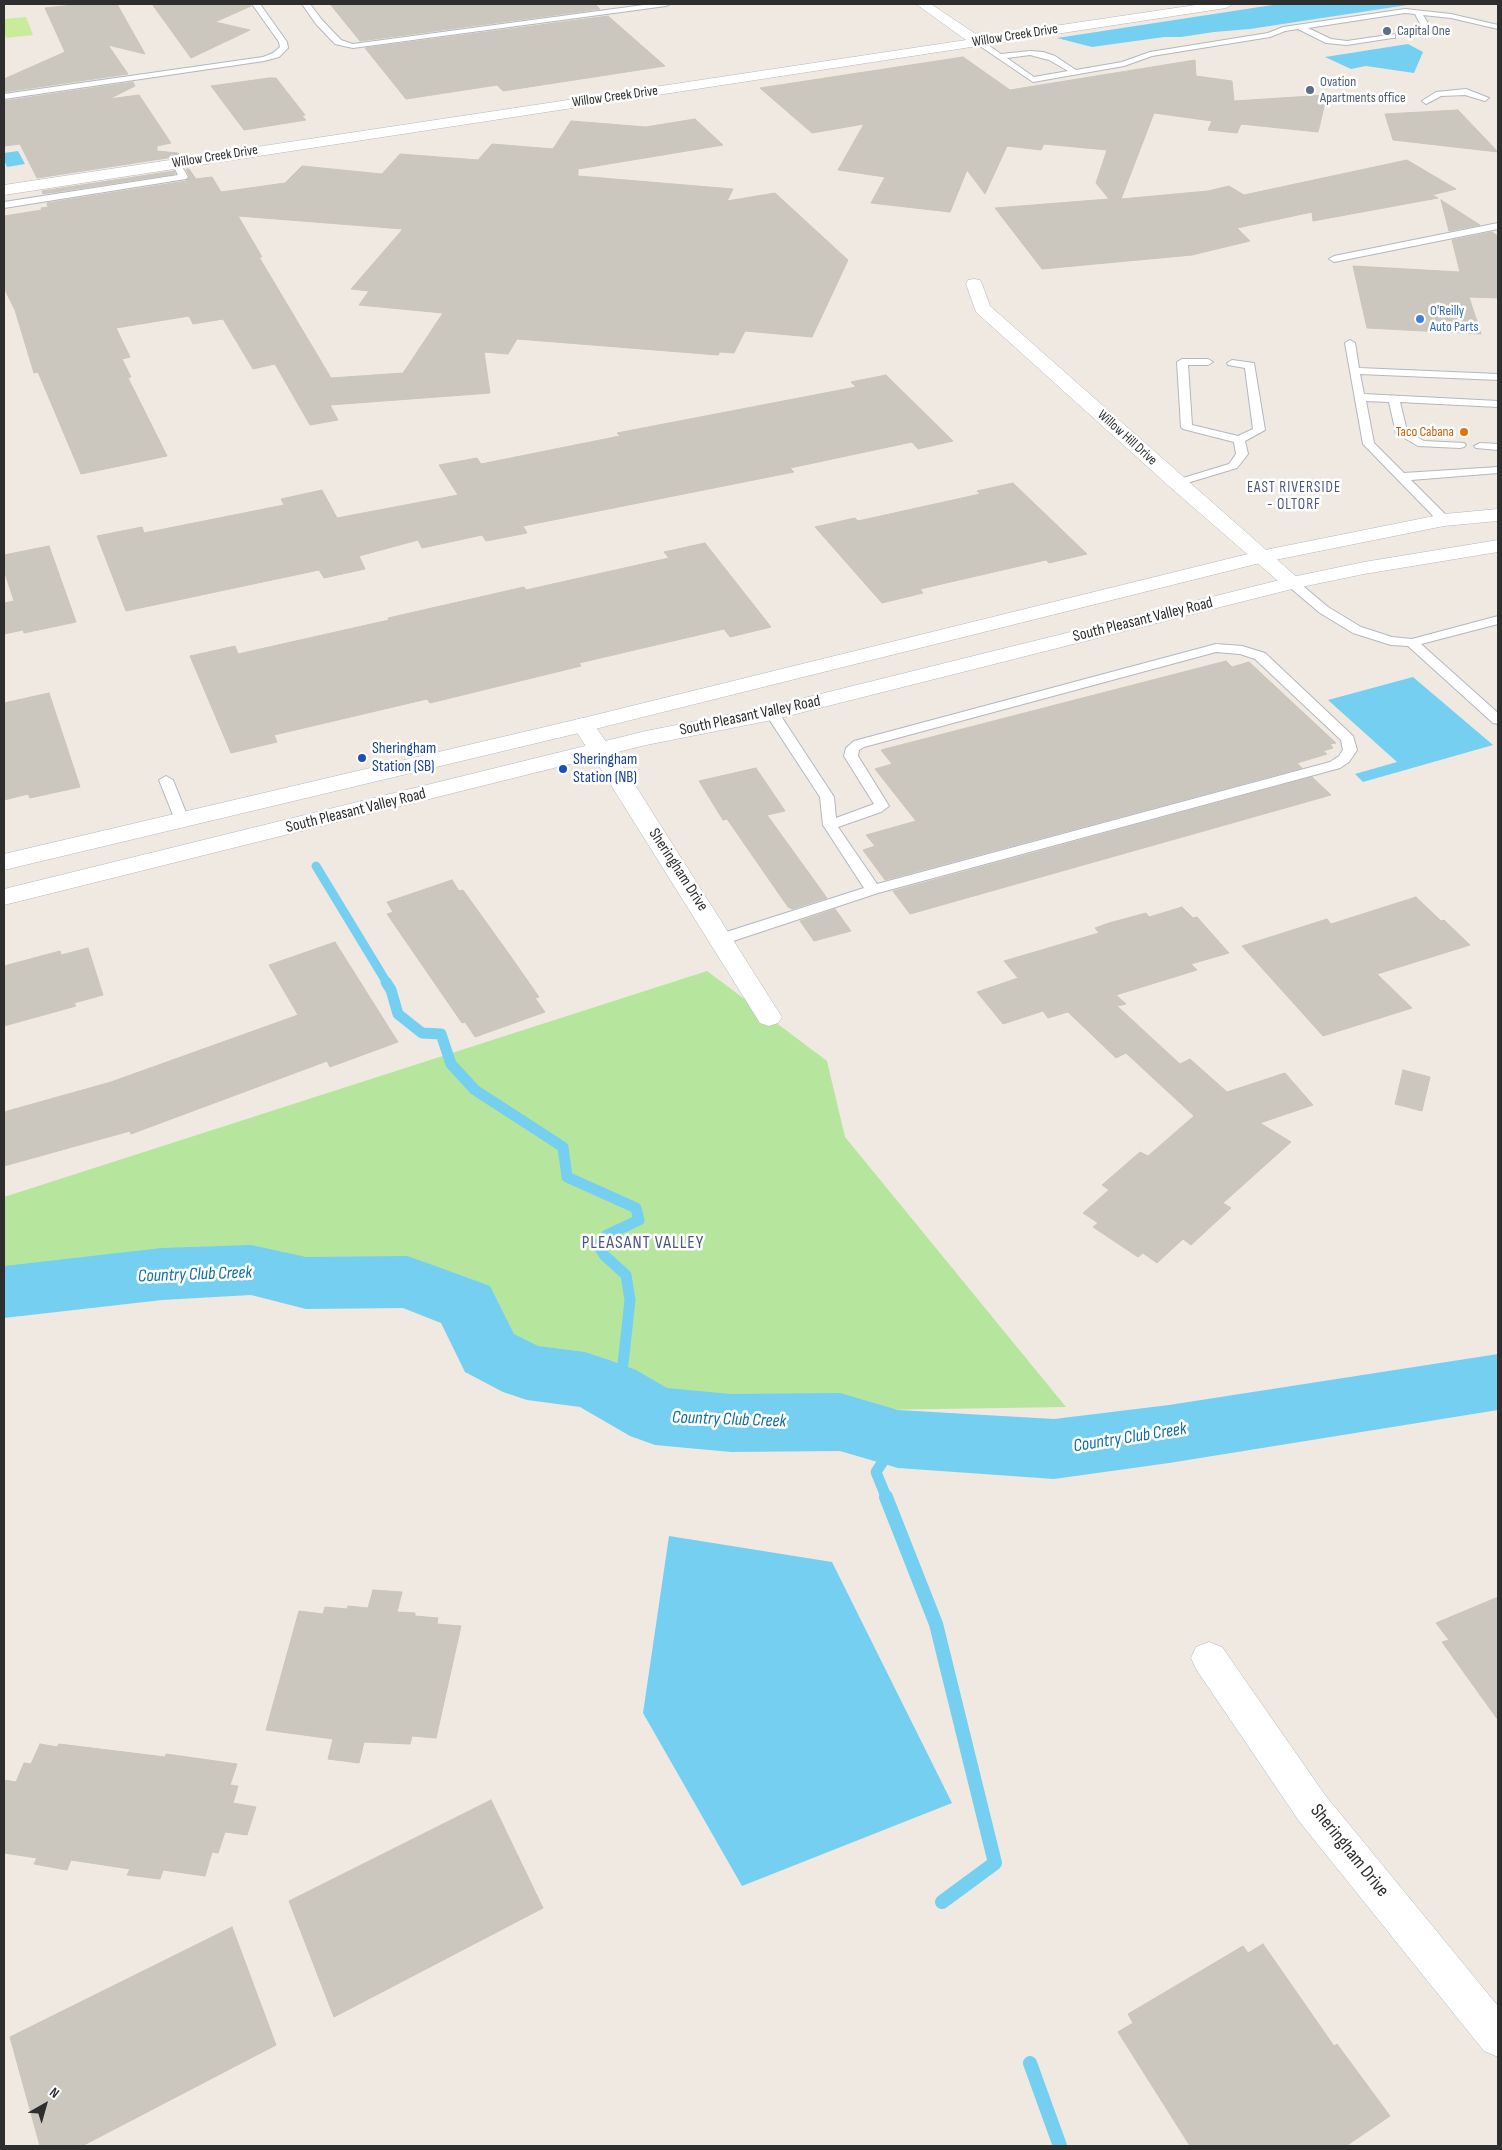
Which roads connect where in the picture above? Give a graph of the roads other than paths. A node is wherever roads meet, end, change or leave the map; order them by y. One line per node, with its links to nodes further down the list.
1 (256, 4): 14 (lane)
2 (306, 4): 3 (lane)
3 (666, 4)
4 (923, 4): 11 (street)
5 (1226, 4): 11 (street, Willow Creek Drive)
6 (1417, 12): 7 (lane); 8 (lane); 9 (lane)
7 (1300, 26): 10 (lane); 13 (lane)
8 (1498, 27)
9 (1412, 32)
10 (1392, 36)
11 (978, 42): 12 (lane); 17 (street, Willow Creek Drive)
12 (1000, 58): 13 (lane); 13 (lane)
13 (1074, 72)
14 (4, 96)
15 (1485, 98): 16 (lane)
16 (1426, 101)
17 (176, 163): 18 (street, Willow Creek Drive); 19 (lane)
18 (4, 190)
19 (4, 205)
20 (1498, 226): 21 (lane)
21 (1334, 259)
22 (974, 284): 37 (street, Willow Hill Drive)
23 (1350, 343): 26 (lane)
24 (1208, 362): 31 (lane)
25 (1232, 363): 31 (lane)
26 (1354, 371): 27 (lane); 28 (lane)
27 (1498, 377)
28 (1359, 397): 29 (lane); 36 (lane)
29 (1392, 398): 30 (lane); 32 (lane)
30 (1498, 404)
31 (1239, 440): 37 (lane)
32 (1460, 445)
33 (1480, 446): 34 (lane)
34 (1498, 447)
35 (1498, 470): 36 (lane)
36 (1401, 477): 39 (lane)
37 (1177, 483): 41 (street, Willow Hill Drive)
38 (1498, 515): 39 (street, South Pleasant Valley Road)
39 (1444, 520): 41 (street, South Pleasant Valley Road)
40 (1498, 546): 42 (street, South Pleasant Valley Road)
41 (1260, 557): 42 (street, Willow Hill Drive); 47 (street, South Pleasant Valley Road)
42 (1292, 583): 44 (lane); 45 (street, South Pleasant Valley Road)
43 (1498, 620): 44 (lane)
44 (1412, 643): 46 (lane)
45 (772, 713): 48 (street, South Pleasant Valley Road); 51 (lane)
46 (1498, 720)
47 (583, 725): 48 (street, Sheringham Drive); 50 (street, South Pleasant Valley Road)
48 (600, 750): 52 (street, South Pleasant Valley Road); 56 (street, Sheringham Drive)
49 (166, 780): 50 (lane)
50 (182, 820): 52 (street); 53 (street, South Pleasant Valley Road)
51 (830, 825): 54 (lane); 54 (lane)
52 (195, 851): 55 (street, South Pleasant Valley Road)
53 (4, 862)
54 (873, 890): 56 (lane)
55 (4, 897)
56 (722, 939): 57 (street, Sheringham Drive)
57 (769, 1017)
58 (1209, 1658): 59 (street, Sheringham Drive)
59 (1498, 2037)

